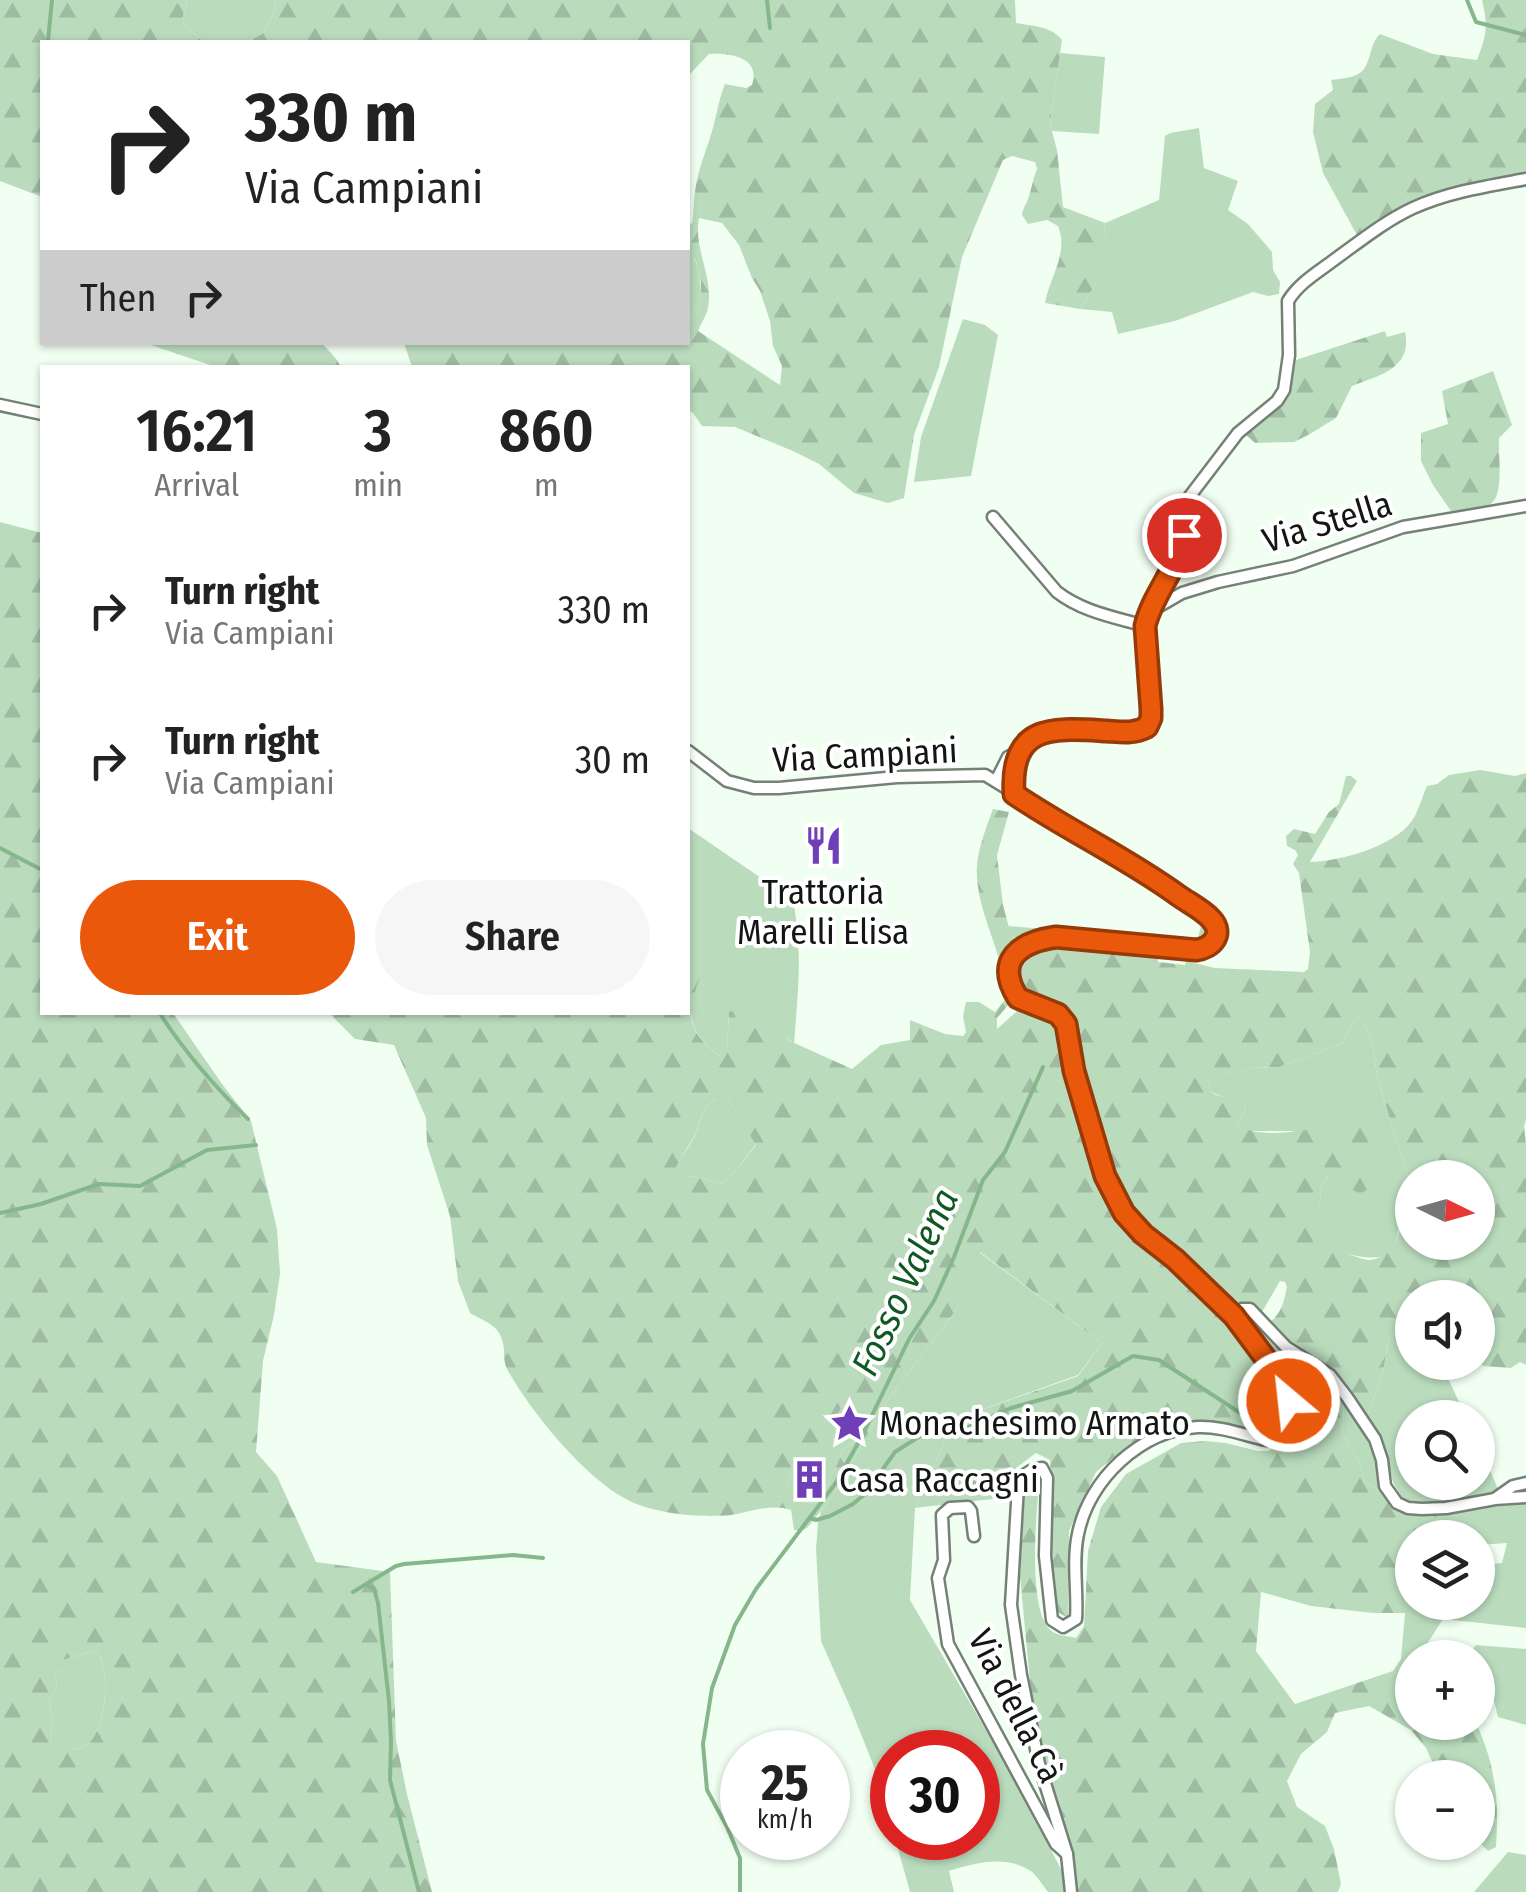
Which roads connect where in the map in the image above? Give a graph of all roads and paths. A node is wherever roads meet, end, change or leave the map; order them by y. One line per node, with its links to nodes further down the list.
1 (1526, 179): 6 (street, Via Campiani)
2 (0, 405): 3 (street)
3 (40, 414)
4 (1526, 506): 6 (street, Via Stella)
5 (993, 517): 7 (street)
6 (1150, 612): 7 (street, Via Campiani)
7 (1145, 626): 8 (street, Via Campiani)
8 (1019, 752): 10 (street, Via Campiani); 11 (street)
9 (690, 753): 10 (street, Via Campiani)
10 (996, 780): 11 (street, Via Campiani)
11 (1010, 795): 12 (street, Via Campiani)
12 (1234, 1316): 15 (street); 17 (street, Via Campiani)
13 (1526, 1483): 15 (street)
14 (1526, 1497): 15 (street)
15 (1496, 1499)
16 (974, 1536): 17 (street, Via della Cà)
17 (1067, 1854): 18 (street)
18 (1071, 1892)

